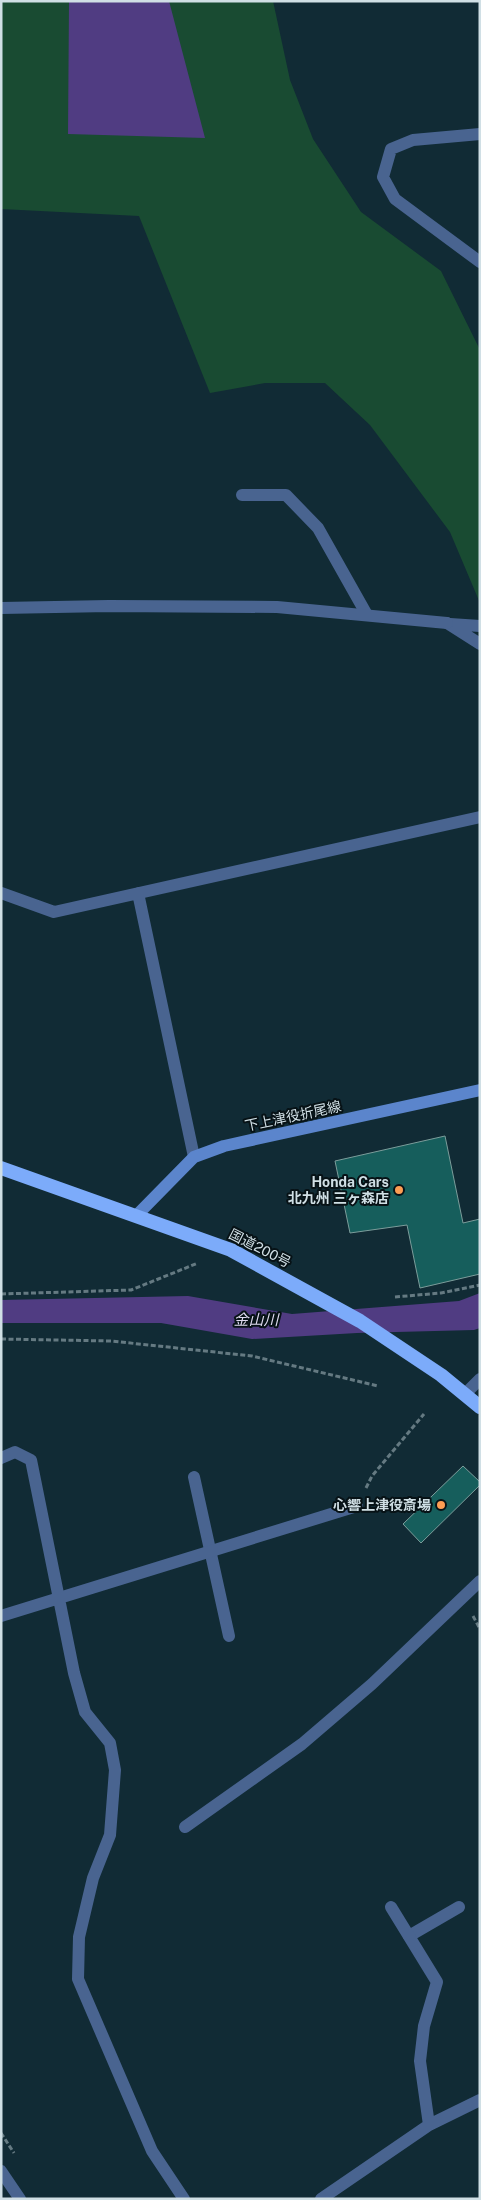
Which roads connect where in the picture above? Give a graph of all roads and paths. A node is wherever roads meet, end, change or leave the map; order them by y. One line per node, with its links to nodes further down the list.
1 (480, 134): 2 (street)
2 (480, 262)
3 (242, 495): 5 (street)
4 (1, 608): 5 (street)
5 (367, 615): 6 (street)
6 (447, 623): 7 (street); 8 (street)
7 (480, 626)
8 (480, 644)
9 (480, 817): 11 (street)
10 (1, 893): 11 (street)
11 (138, 893): 13 (street)
12 (480, 1090): 13 (main road, 下上津役折尾線)
13 (194, 1157): 15 (main road, 下上津役折尾線)
14 (1, 1168): 15 (highway, 国道200号)
15 (137, 1215): 16 (highway, 国道200号)
16 (231, 1250): 18 (path); 23 (highway, 国道200号)
17 (480, 1285): 19 (path)
18 (1, 1294)
19 (395, 1297)
20 (1, 1339): 22 (path)
21 (480, 1379): 23 (street)
22 (378, 1386)
23 (465, 1394): 24 (highway, 国道200号)
24 (480, 1407)
25 (424, 1414): 28 (path)
26 (1, 1458): 31 (street)
27 (194, 1477): 29 (street)
28 (357, 1506): 29 (street)
29 (211, 1550): 31 (street); 33 (street)
30 (480, 1581): 34 (street)
31 (60, 1597): 32 (street); 43 (street)
32 (1, 1616)
33 (229, 1636)
34 (185, 1827)
35 (391, 1907): 37 (street)
36 (459, 1907): 37 (street)
37 (409, 1936): 39 (street)
38 (480, 2100): 39 (street)
39 (429, 2124): 41 (street)
40 (1, 2171): 42 (street)
41 (336, 2194): 44 (street)
42 (20, 2199)
43 (184, 2199)
44 (321, 2199)

